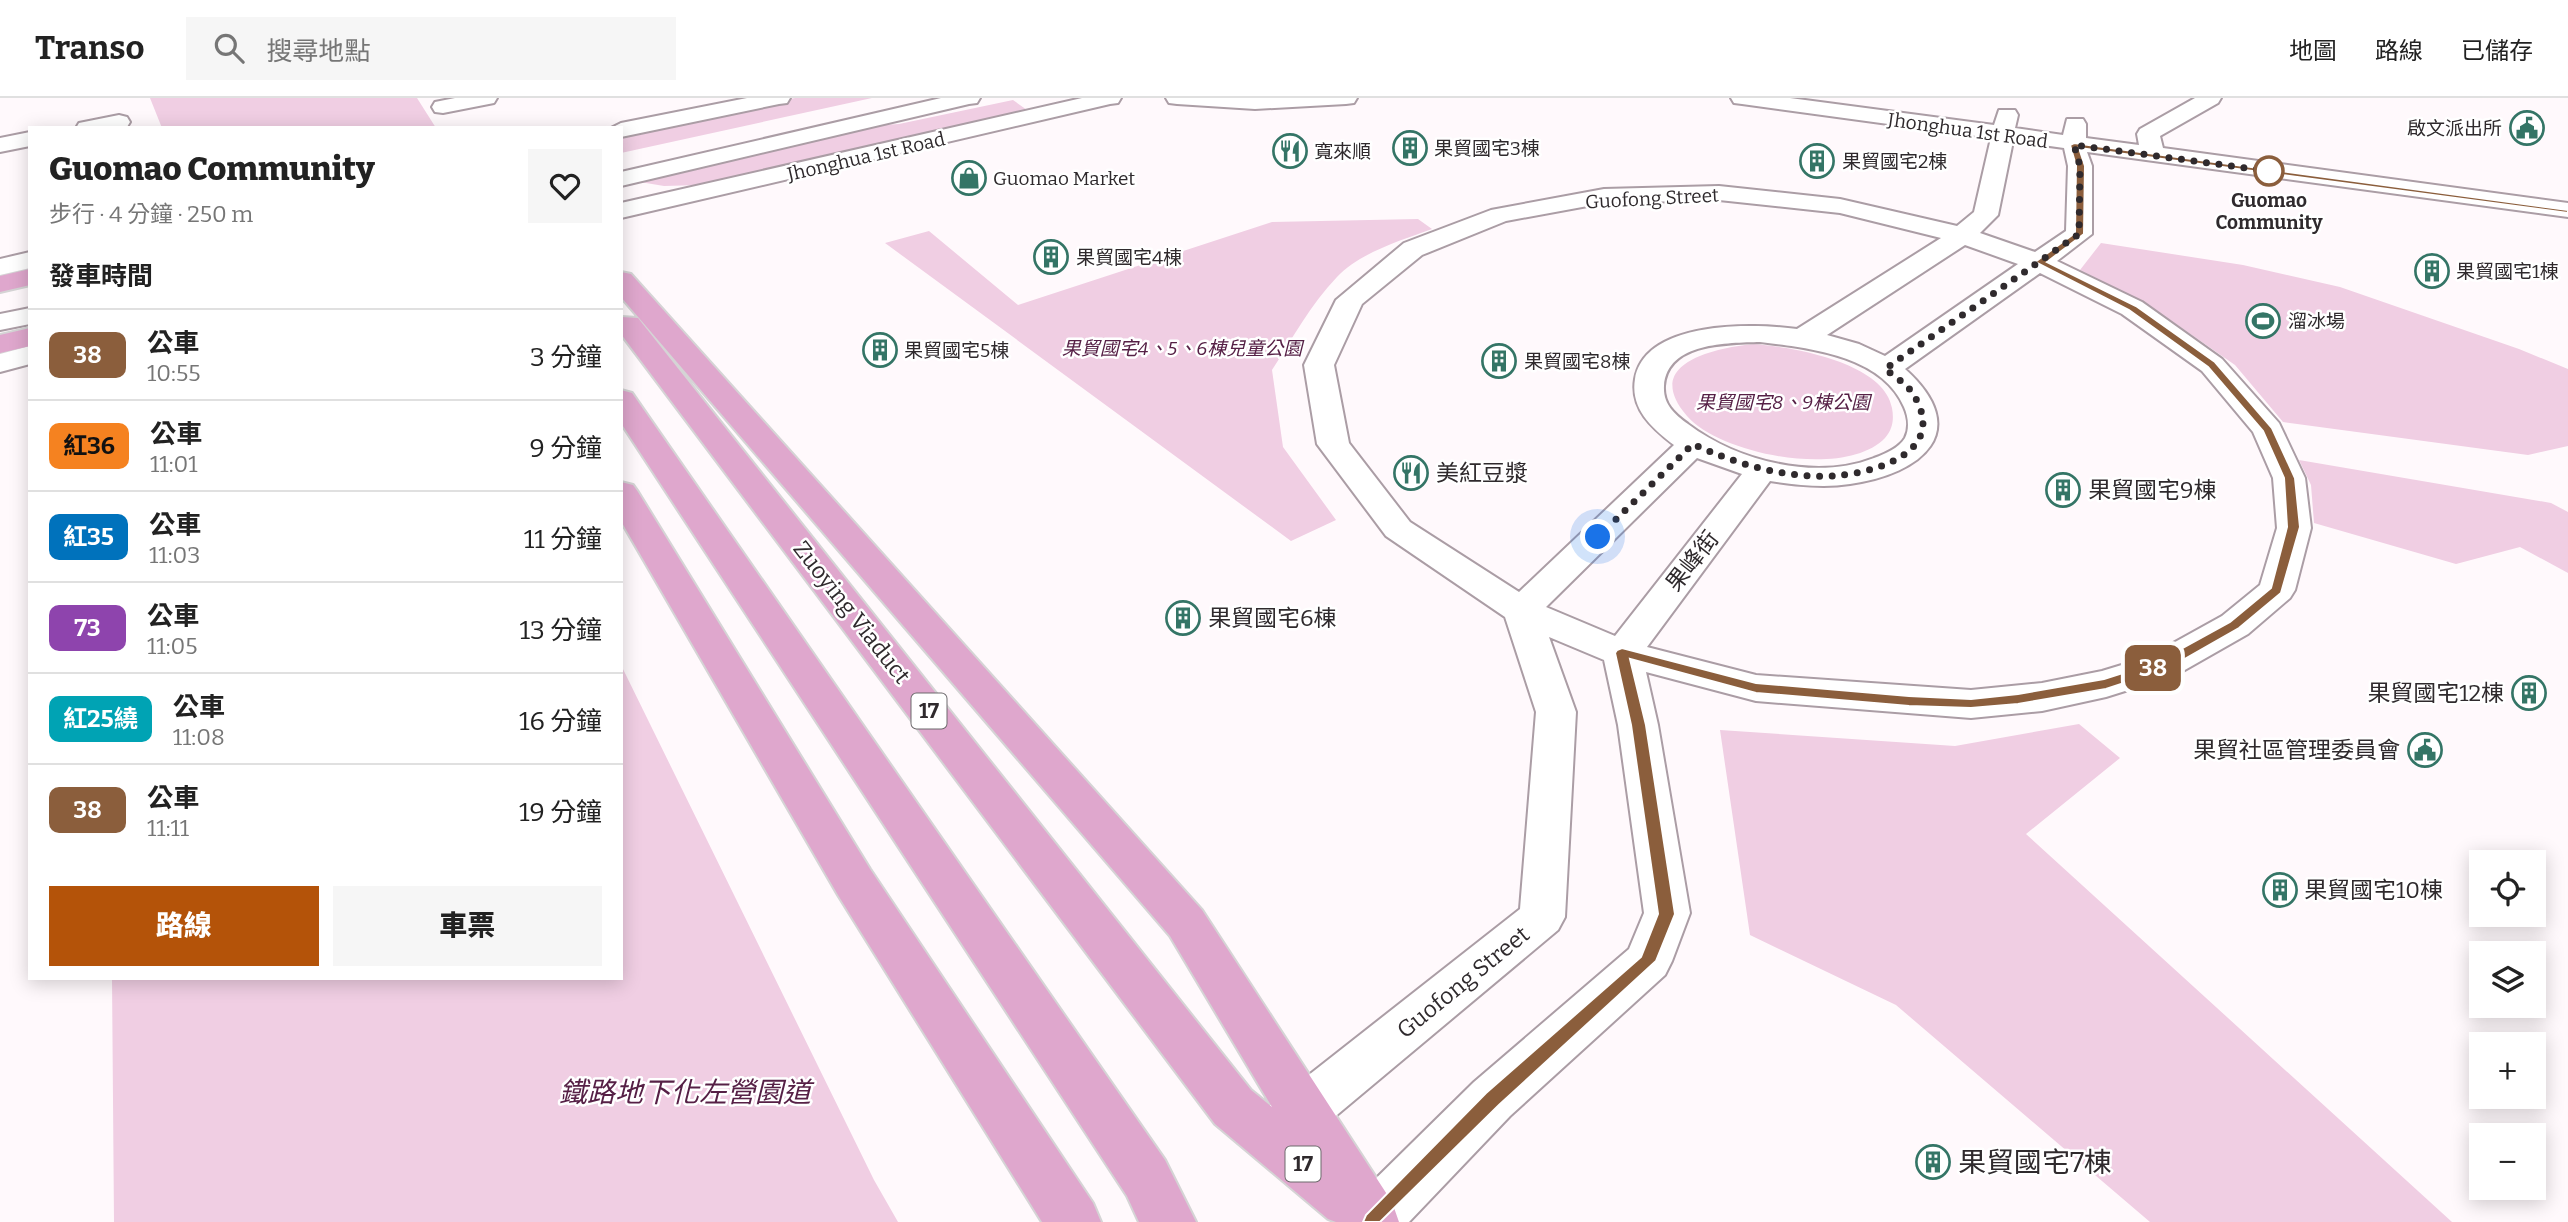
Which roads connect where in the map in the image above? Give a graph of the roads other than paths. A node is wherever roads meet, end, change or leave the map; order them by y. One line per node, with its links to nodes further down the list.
1 (113, 98): 13 (street)
2 (486, 98): 12 (street)
3 (779, 98): 16 (street)
4 (919, 98): 21 (street, Jhonghua 1st Road)
5 (969, 98): 22 (street, Jhonghua 1st Road)
6 (1110, 98): 24 (street, Jhonghua 1st Road)
7 (1177, 98): 8 (street)
8 (1346, 98)
9 (1742, 98): 14 (street, Jhonghua 1st Road)
10 (1885, 98): 14 (street, Jhonghua 1st Road)
11 (2210, 98): 20 (street)
12 (440, 102): 15 (street)
13 (119, 125)
14 (2006, 125): 17 (street, Jhonghua 1st Road); 26 (street)
15 (456, 126)
16 (623, 130)
17 (2075, 135): 20 (street, Jhonghua 1st Road); 28 (street)
18 (28, 139): 19 (street)
19 (0, 145)
20 (2150, 145): 23 (street, Jhonghua 1st Road); 25 (street, Jhonghua 1st Road)
21 (623, 166)
22 (623, 179)
23 (2568, 189)
24 (623, 211)
25 (2568, 211)
26 (1962, 235): 28 (street, Guofong Street); 39 (street); 48 (street, Guofong Street)
27 (28, 260): 29 (street)
28 (2040, 262): 43 (street); 49 (street, Guofong Street)
29 (0, 267)
30 (28, 277): 32 (main road)
31 (623, 282): 50 (main road)
32 (0, 284)
33 (28, 300): 34 (street)
34 (0, 307)
35 (28, 316): 37 (street)
36 (623, 321): 50 (main road, Zuoying Viaduct / 17)
37 (0, 322)
38 (28, 337): 40 (main road)
39 (1803, 338): 43 (street); 45 (street)
40 (0, 344)
41 (28, 356): 42 (street)
42 (0, 363)
43 (1885, 369): 46 (street)
44 (623, 402): 51 (main road)
45 (1693, 444): 46 (street); 48 (street)
46 (1762, 470): 49 (street, 果峰街)
47 (623, 495): 53 (main road)
48 (1521, 611): 49 (street, Guofong Street); 50 (street, Guofong Street)
49 (1622, 653): 52 (street)
50 (1269, 1119): 52 (main road, 17)
51 (1157, 1200)
52 (1373, 1221)
53 (1073, 1222)

